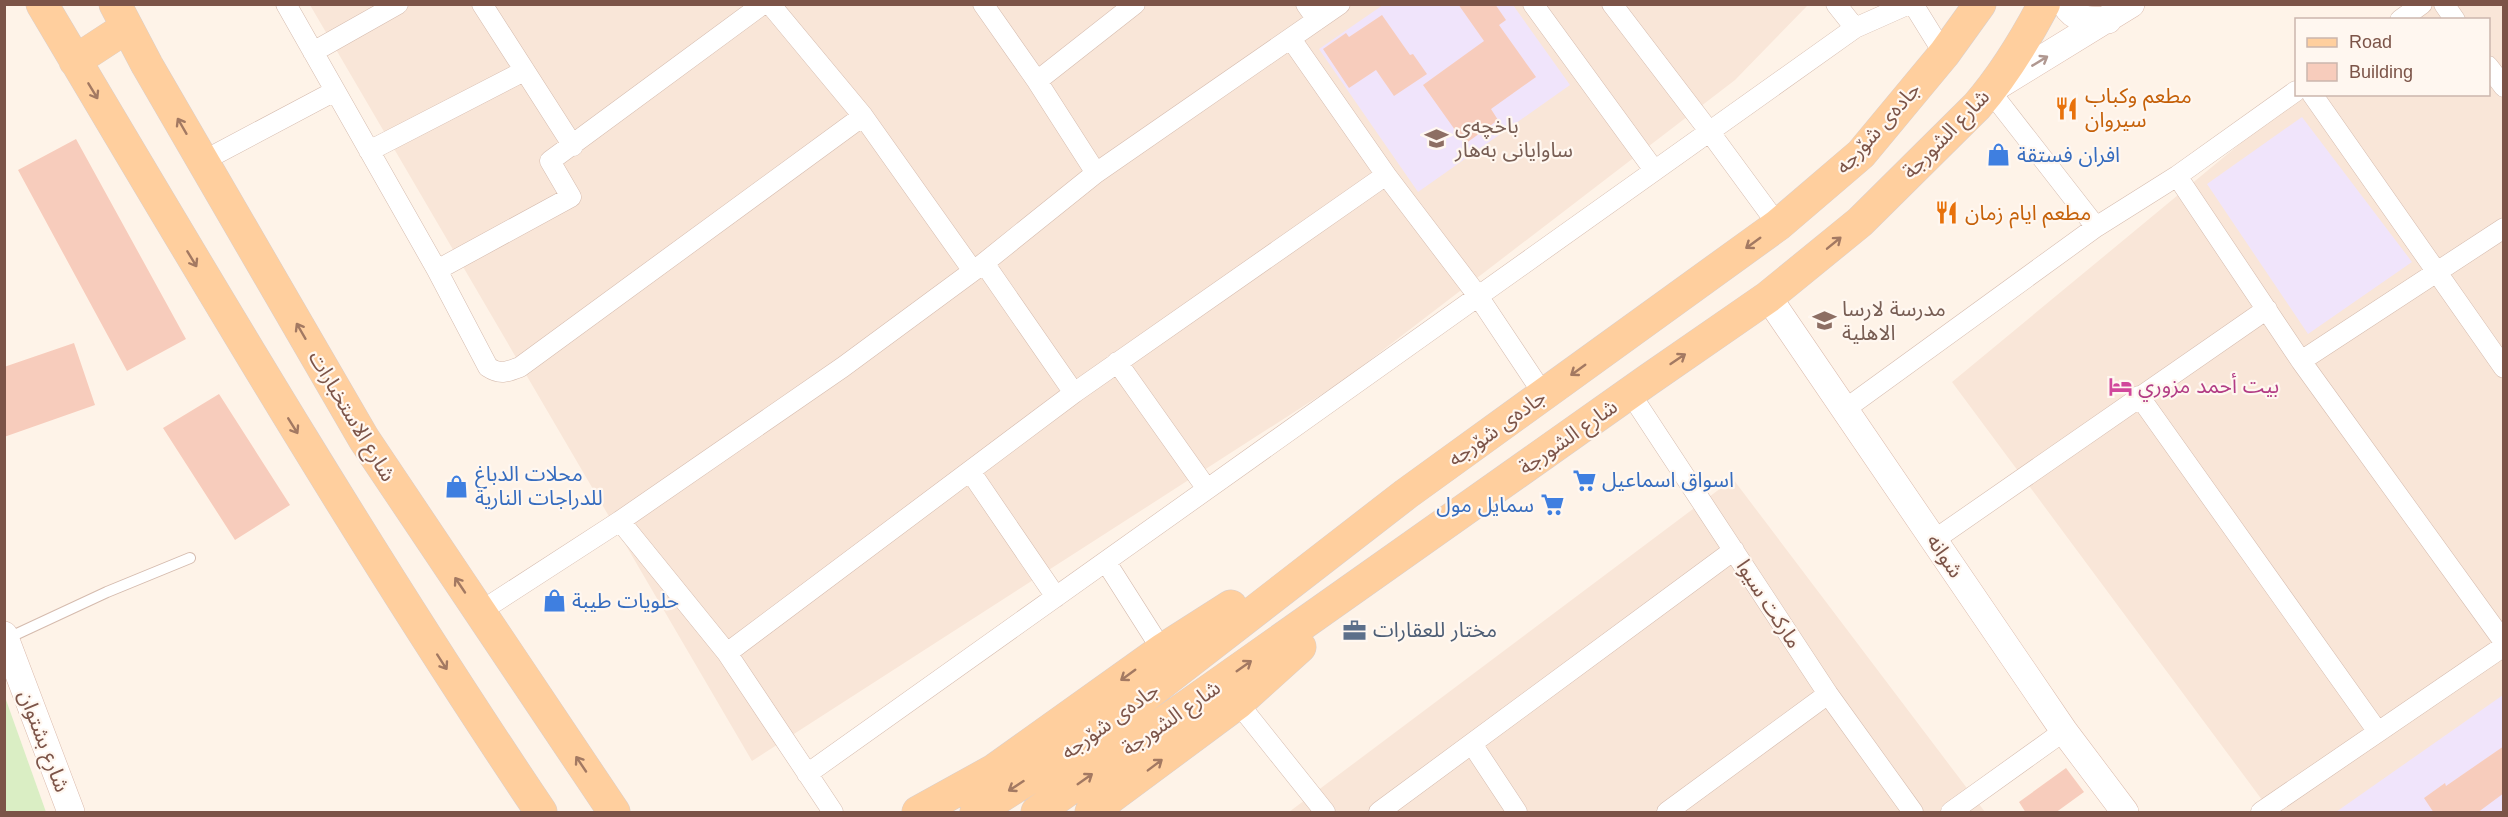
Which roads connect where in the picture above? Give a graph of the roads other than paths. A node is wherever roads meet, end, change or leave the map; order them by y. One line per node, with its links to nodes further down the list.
1 (42, 4): 29 (main road)
2 (286, 4): 27 (street)
3 (398, 4): 27 (street)
4 (482, 4): 31 (street)
5 (763, 4): 40 (street)
6 (770, 4): 38 (street)
7 (983, 4): 32 (street)
8 (1135, 4): 32 (street)
9 (1340, 4): 20 (street)
10 (1533, 4): 43 (street)
11 (1612, 4): 39 (street)
12 (1836, 4): 25 (street)
13 (1911, 4): 25 (street); 28 (street)
14 (1980, 4): 28 (main road, جادەی شۆرجە)
15 (2044, 4): 34 (main road, شارع الشورجة)
16 (2065, 4): 24 (street)
17 (2131, 4): 24 (street)
18 (2422, 4): 22 (street)
19 (2444, 4): 23 (street)
20 (1312, 12): 26 (street)
21 (121, 16): 29 (main road); 42 (main road, شارع الاستخبارات, one-way to 21)
22 (2403, 18)
23 (2454, 18)
24 (2108, 20): 34 (street, one-way to 24)
25 (1855, 28): 39 (street)
26 (1291, 39): 44 (street); 45 (street)
27 (313, 52): 35 (street)
28 (1944, 54): 47 (main road, جادەی شۆرجە)
29 (75, 61): 84 (main road, one-way to 84)
30 (2490, 69): 33 (street)
31 (524, 70): 40 (street); 41 (street)
32 (1037, 81): 44 (street)
33 (2504, 87)
34 (1990, 91): 48 (street); 54 (main road, شارع الشورجة, one-way to 34)
35 (335, 92): 41 (street); 42 (street)
36 (2295, 92): 46 (street)
37 (2313, 96): 52 (street)
38 (863, 116): 50 (street); 51 (street)
39 (1710, 131): 43 (street); 47 (street)
40 (573, 146): 51 (street)
41 (369, 151): 51 (street)
42 (203, 161): 75 (main road, شارع الاستخبارات, one-way to 42)
43 (1654, 170): 53 (street)
44 (1096, 173): 50 (street)
45 (1386, 175): 53 (street); 58 (street)
46 (2177, 176): 48 (street); 55 (street)
47 (1778, 225): 56 (main road, جادەی شۆرجە, one-way to 56)
48 (2096, 227): 64 (street)
49 (2504, 228): 52 (street)
50 (979, 267): 61 (street); 68 (street)
51 (437, 270)
52 (2437, 271): 57 (street); 59 (street)
53 (1478, 296): 62 (street); 66 (street)
54 (1768, 297): 60 (main road, شارع الشورجة, one-way to 54); 64 (street, شوانە)
55 (2267, 309): 57 (street); 63 (street)
56 (1619, 340): 60 (main road); 62 (main road, جادەی شۆرجە, one-way to 62)
57 (2301, 361): 77 (street)
58 (1117, 362): 61 (street); 66 (street)
59 (2504, 368)
60 (1639, 386): 70 (main road, شارع الشورجة); 71 (street, مارکت سیوا)
61 (1074, 393): 65 (street)
62 (1544, 395): 67 (main road, جادەی شۆرجە)
63 (2139, 396): 69 (street); 83 (street)
64 (1844, 410): 69 (street, شوانە)
65 (970, 471): 74 (street); 79 (street)
66 (1207, 489): 73 (street)
67 (1406, 495): 78 (main road); 87 (main road, جادەی شۆرجە, one-way to 87)
68 (620, 521): 75 (street); 79 (street)
69 (1934, 540): 82 (street, شوانە)
70 (1411, 547): 81 (main road); 94 (main road, شارع الشورجة, one-way to 70)
71 (1734, 550): 80 (street, مارکت سیوا); 85 (street)
72 (190, 558): 76 (lane)
73 (1106, 562): 74 (street); 78 (street)
74 (1056, 597): 86 (street)
75 (478, 613): 91 (main road, شارع الاستخبارات, one-way to 75)
76 (5, 638): 88 (street, شارع بشتوان)
77 (2504, 644): 83 (street)
78 (1162, 650): 93 (main road, one-way to 93)
79 (727, 652): 86 (street)
80 (1828, 694): 99 (street); 100 (street, مارکت سیوا)
81 (1238, 703): 95 (main road, one-way to 81); 96 (street)
82 (2064, 731): 101 (street); 102 (street, شوانە)
83 (2378, 732): 103 (street)
84 (488, 734): 89 (main road); 90 (main road)
85 (1472, 744): 97 (street); 98 (street)
86 (807, 774): 92 (street)
87 (977, 812)
88 (71, 813)
89 (517, 813)
90 (541, 813)
91 (614, 813)
92 (833, 813)
93 (918, 813)
94 (1037, 813)
95 (1091, 813)
96 (1325, 813)
97 (1379, 813)
98 (1517, 813)
99 (1667, 813)
100 (1913, 813)
101 (1951, 813)
102 (2125, 813)
103 (2261, 813)

